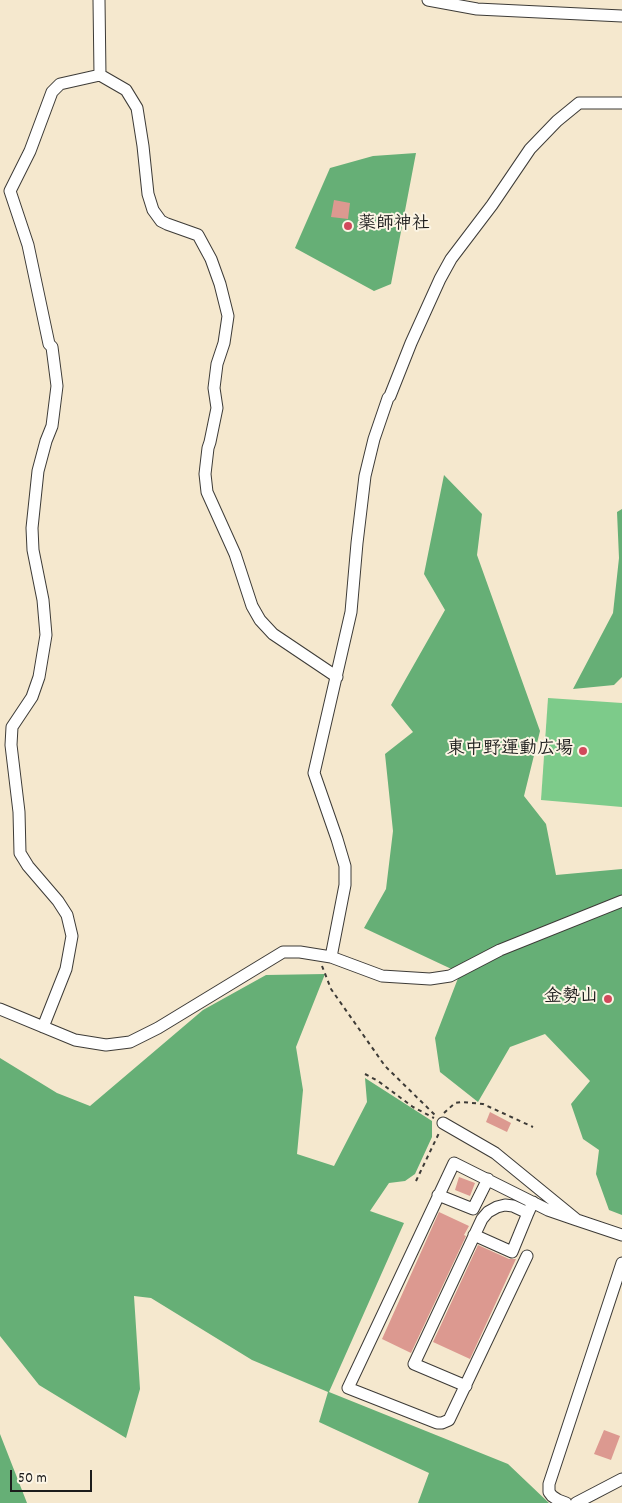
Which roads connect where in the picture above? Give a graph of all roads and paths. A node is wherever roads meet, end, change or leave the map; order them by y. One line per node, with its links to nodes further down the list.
1 (99, 0): 4 (street)
2 (428, 0): 3 (street)
3 (622, 16)
4 (100, 75): 6 (street); 11 (street)
5 (622, 103): 6 (street)
6 (337, 677): 9 (street)
7 (622, 901): 9 (street)
8 (318, 955): 9 (street); 11 (street); 13 (path)
9 (331, 957)
10 (0, 1009): 11 (street)
11 (43, 1027)
12 (365, 1074): 13 (path)
13 (441, 1122): 14 (path); 16 (path); 20 (street)
14 (533, 1127)
15 (488, 1179): 17 (street); 17 (street); 18 (street)
16 (416, 1181)
17 (438, 1195): 25 (street)
18 (533, 1202): 19 (street); 20 (street)
19 (528, 1214): 21 (street); 23 (street)
20 (577, 1220): 22 (street)
21 (474, 1234): 23 (street); 25 (street)
22 (622, 1235)
23 (512, 1252): 25 (street)
24 (622, 1263): 27 (street)
25 (466, 1386)
26 (622, 1479): 28 (street)
27 (566, 1503)
28 (576, 1503)

